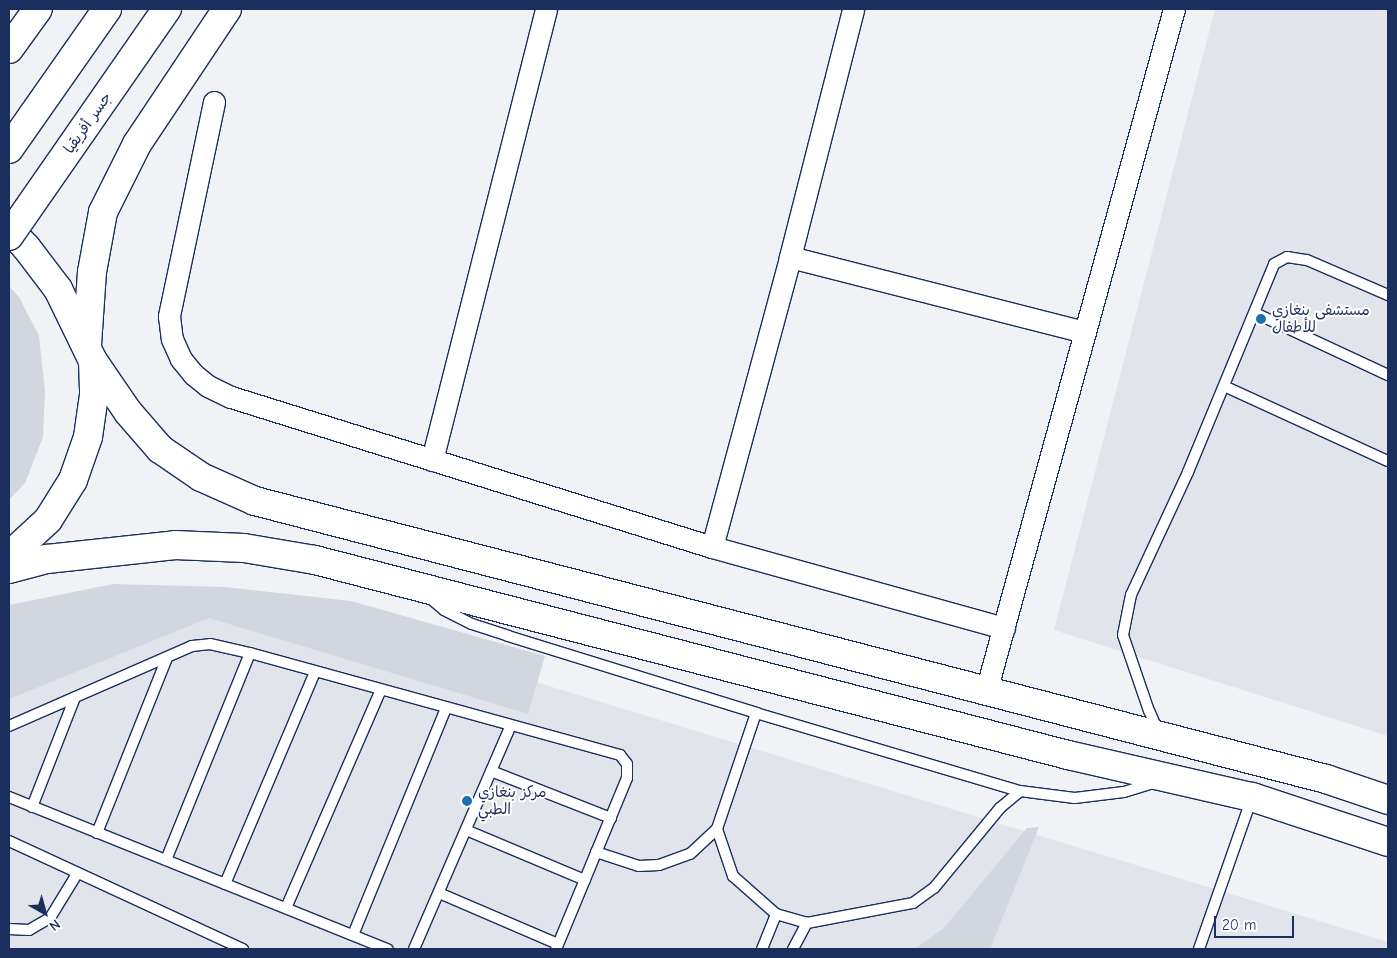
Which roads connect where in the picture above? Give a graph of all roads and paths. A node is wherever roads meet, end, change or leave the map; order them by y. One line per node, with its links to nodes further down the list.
1 (38, 9): 8 (highway)
2 (107, 9): 10 (highway)
3 (167, 9): 12 (highway, جسر أفريقيا, bridge)
4 (227, 9): 17 (highway)
5 (546, 9): 20 (street)
6 (853, 9): 13 (street)
7 (1174, 9): 16 (street)
8 (9, 49)
9 (214, 102): 20 (street)
10 (9, 149)
11 (9, 229): 17 (highway)
12 (9, 236)
13 (790, 257): 16 (street); 22 (street)
14 (1388, 295): 15 (lane)
15 (1255, 313): 18 (lane); 19 (lane)
16 (1085, 332): 26 (street)
17 (90, 353): 23 (highway); 31 (highway)
18 (1388, 375)
19 (1224, 386): 21 (lane); 37 (lane)
20 (432, 460): 22 (street)
21 (1388, 461)
22 (712, 548): 26 (street)
23 (9, 556)
24 (9, 569): 25 (highway)
25 (414, 586): 34 (lane); 39 (highway)
26 (1004, 628): 31 (street)
27 (250, 653): 28 (lane); 29 (lane); 52 (lane)
28 (167, 658): 32 (lane); 48 (lane)
29 (316, 672): 30 (lane); 55 (lane)
30 (381, 690): 33 (lane); 57 (lane)
31 (986, 691): 37 (highway)
32 (75, 697): 35 (lane); 44 (lane)
33 (446, 708): 36 (lane); 61 (lane)
34 (756, 713): 40 (lane); 46 (lane)
35 (9, 726)
36 (510, 727): 38 (lane); 45 (lane)
37 (1161, 737): 43 (highway)
38 (491, 771): 45 (lane); 47 (lane)
39 (1171, 778): 40 (lane); 42 (highway)
40 (1020, 791): 59 (lane)
41 (9, 797): 44 (lane)
42 (1252, 797): 50 (highway); 68 (lane)
43 (1388, 800)
44 (32, 807): 48 (lane)
45 (611, 818): 51 (lane)
46 (717, 829): 51 (lane); 58 (lane)
47 (466, 830): 54 (lane); 56 (lane)
48 (97, 833): 52 (lane)
49 (9, 841): 53 (lane)
50 (1388, 842)
51 (596, 852): 54 (lane)
52 (166, 860): 55 (lane)
53 (76, 874): 60 (lane); 63 (lane)
54 (585, 880): 62 (lane)
55 (225, 884): 57 (lane)
56 (439, 893): 62 (lane); 65 (lane)
57 (286, 908): 61 (lane)
58 (776, 914): 59 (lane); 66 (lane)
59 (807, 923): 67 (lane)
60 (9, 929)
61 (353, 935): 64 (lane)
62 (557, 947)
63 (243, 949)
64 (388, 949)
65 (414, 949)
66 (762, 949)
67 (793, 949)
68 (1199, 949)

